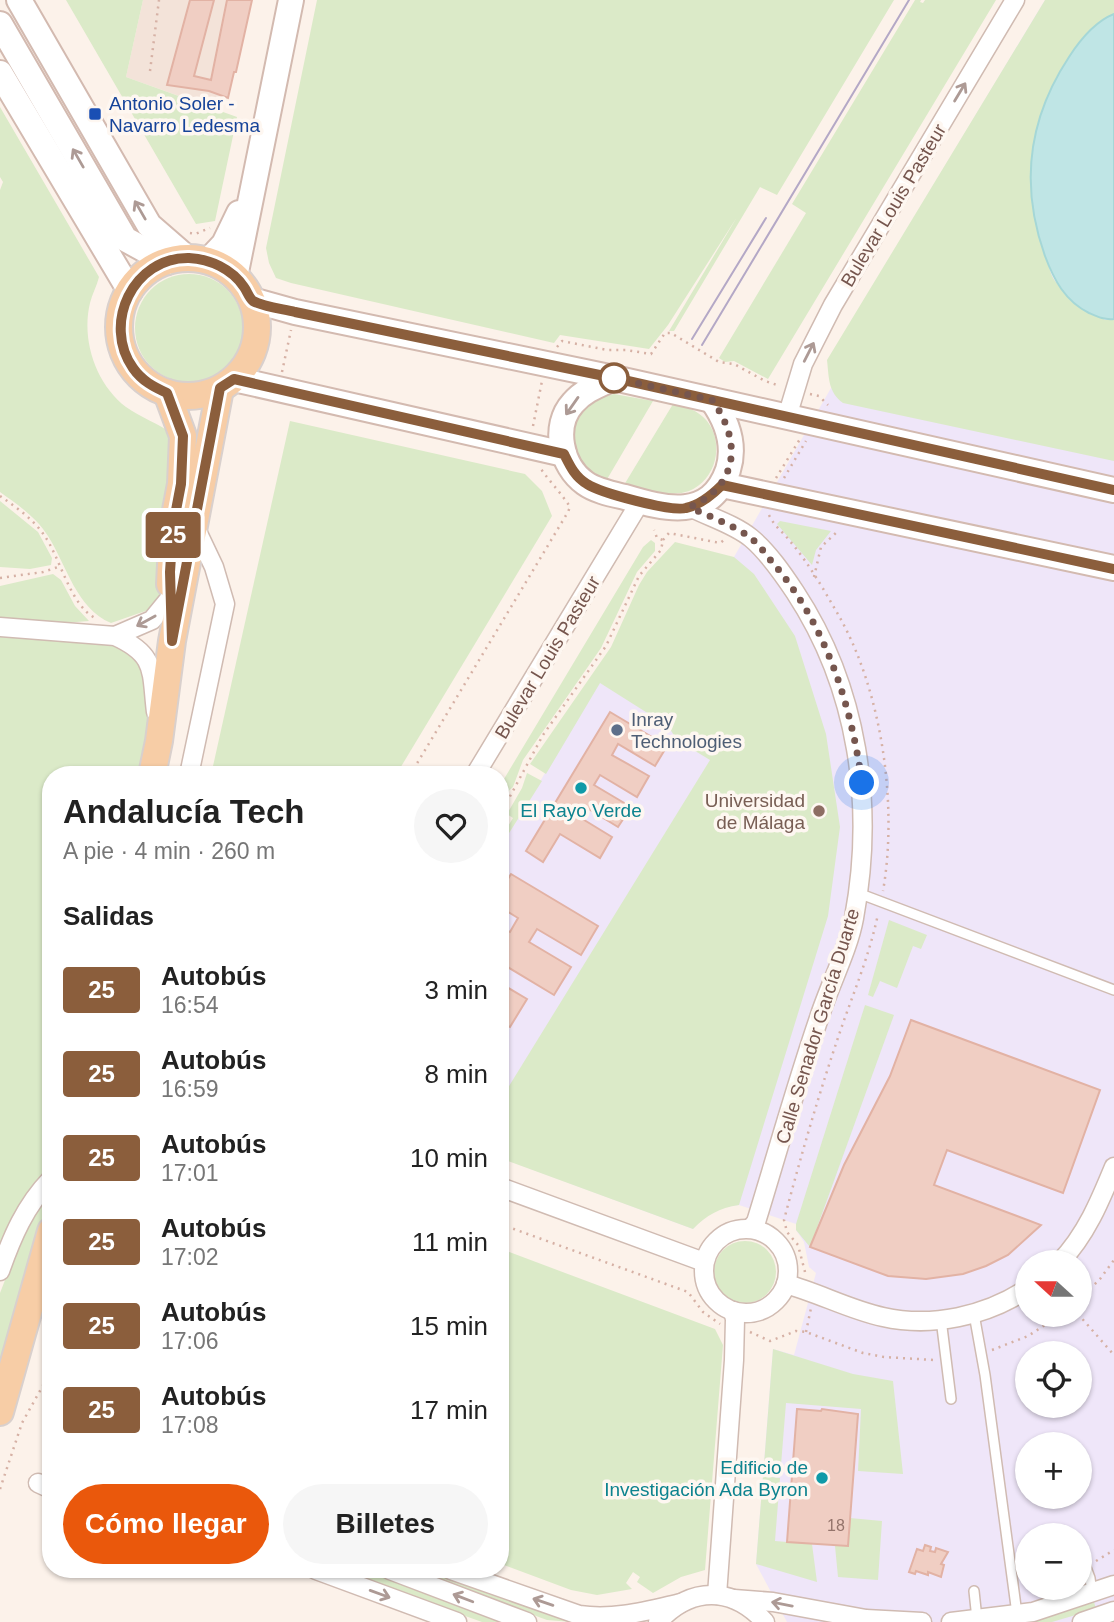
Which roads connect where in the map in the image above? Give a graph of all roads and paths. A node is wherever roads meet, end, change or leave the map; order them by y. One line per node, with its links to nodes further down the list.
1 (19, 0): 9 (street, one-way to 1)
2 (159, 0): 6 (path)
3 (291, 0): 8 (street)
4 (1015, 0): 21 (street, Bulevar Louis Pasteur, one-way to 4)
5 (0, 24): 9 (street, one-way to 5)
6 (150, 71)
7 (0, 73): 11 (street)
8 (252, 187): 9 (street); 10 (street)
9 (187, 260): 10 (main road); 11 (main road)
10 (235, 277): 12 (main road)
11 (130, 290): 19 (main road)
12 (251, 300): 17 (street); 18 (main road)
13 (687, 337): 14 (path)
14 (684, 342)
15 (708, 351): 16 (path)
16 (705, 356)
17 (614, 378): 20 (street); 22 (street, one-way to 22)
18 (227, 384): 19 (main road); 22 (street); 30 (main road)
19 (167, 393): 37 (main road)
20 (712, 400): 21 (street); 24 (street)
21 (810, 419): 25 (street); 27 (path); 27 (path)
22 (564, 454): 28 (street)
23 (538, 465): 44 (path)
24 (722, 485): 27 (street); 29 (street)
25 (1114, 490)
26 (0, 496): 33 (path)
27 (772, 499): 34 (street)
28 (640, 502): 29 (street); 45 (street, Bulevar Louis Pasteur)
29 (690, 507): 47 (street, Calle Senador García Duarte)
30 (195, 527): 40 (main road); 43 (street)
31 (840, 529): 35 (path)
32 (654, 530): 46 (path)
33 (60, 566): 36 (path); 39 (path)
34 (1114, 568)
35 (814, 577)
36 (0, 578)
37 (170, 598): 39 (street, one-way to 39); 40 (main road)
38 (0, 626): 39 (street)
39 (115, 636): 41 (street)
40 (172, 641): 41 (main road)
41 (159, 741): 42 (main road)
42 (154, 766)
43 (191, 766)
44 (415, 766)
45 (480, 766)
46 (509, 802)
47 (858, 893): 48 (lane); 53 (street, Calle Senador García Duarte)
48 (1114, 990)
49 (1114, 1167): 54 (street)
50 (42, 1188): 58 (street)
51 (509, 1189): 56 (street)
52 (509, 1227): 64 (path)
53 (751, 1228): 56 (street); 59 (street)
54 (1072, 1250)
55 (1114, 1260): 60 (path)
56 (704, 1262): 64 (street)
57 (42, 1263): 72 (main road)
58 (0, 1271)
59 (786, 1284): 63 (street); 64 (street)
60 (1092, 1287)
61 (1015, 1296): 62 (street)
62 (974, 1314): 63 (street); 67 (lane)
63 (941, 1319): 69 (lane)
64 (734, 1320): 69 (path); 81 (street)
65 (1042, 1327): 67 (path)
66 (1089, 1327): 68 (path)
67 (980, 1353): 84 (lane)
68 (1114, 1355)
69 (946, 1359): 71 (lane)
70 (42, 1387): 73 (path)
71 (951, 1399)
72 (0, 1412)
73 (0, 1489)
74 (338, 1578): 86 (street, one-way to 86)
75 (411, 1578): 87 (street, one-way to 75)
76 (474, 1578): 82 (street, one-way to 76)
77 (1114, 1585): 80 (street)
78 (1092, 1588): 80 (lane)
79 (974, 1591): 85 (lane)
80 (1093, 1593): 84 (street)
81 (726, 1597): 82 (street); 89 (street); 90 (street, one-way to 81)
82 (681, 1602): 88 (street)
83 (1114, 1611): 92 (street)
84 (1017, 1614): 85 (street)
85 (977, 1619): 91 (street)
86 (457, 1622)
87 (527, 1622)
88 (658, 1622)
89 (765, 1622)
90 (922, 1622)
91 (951, 1622)
92 (1082, 1622)

